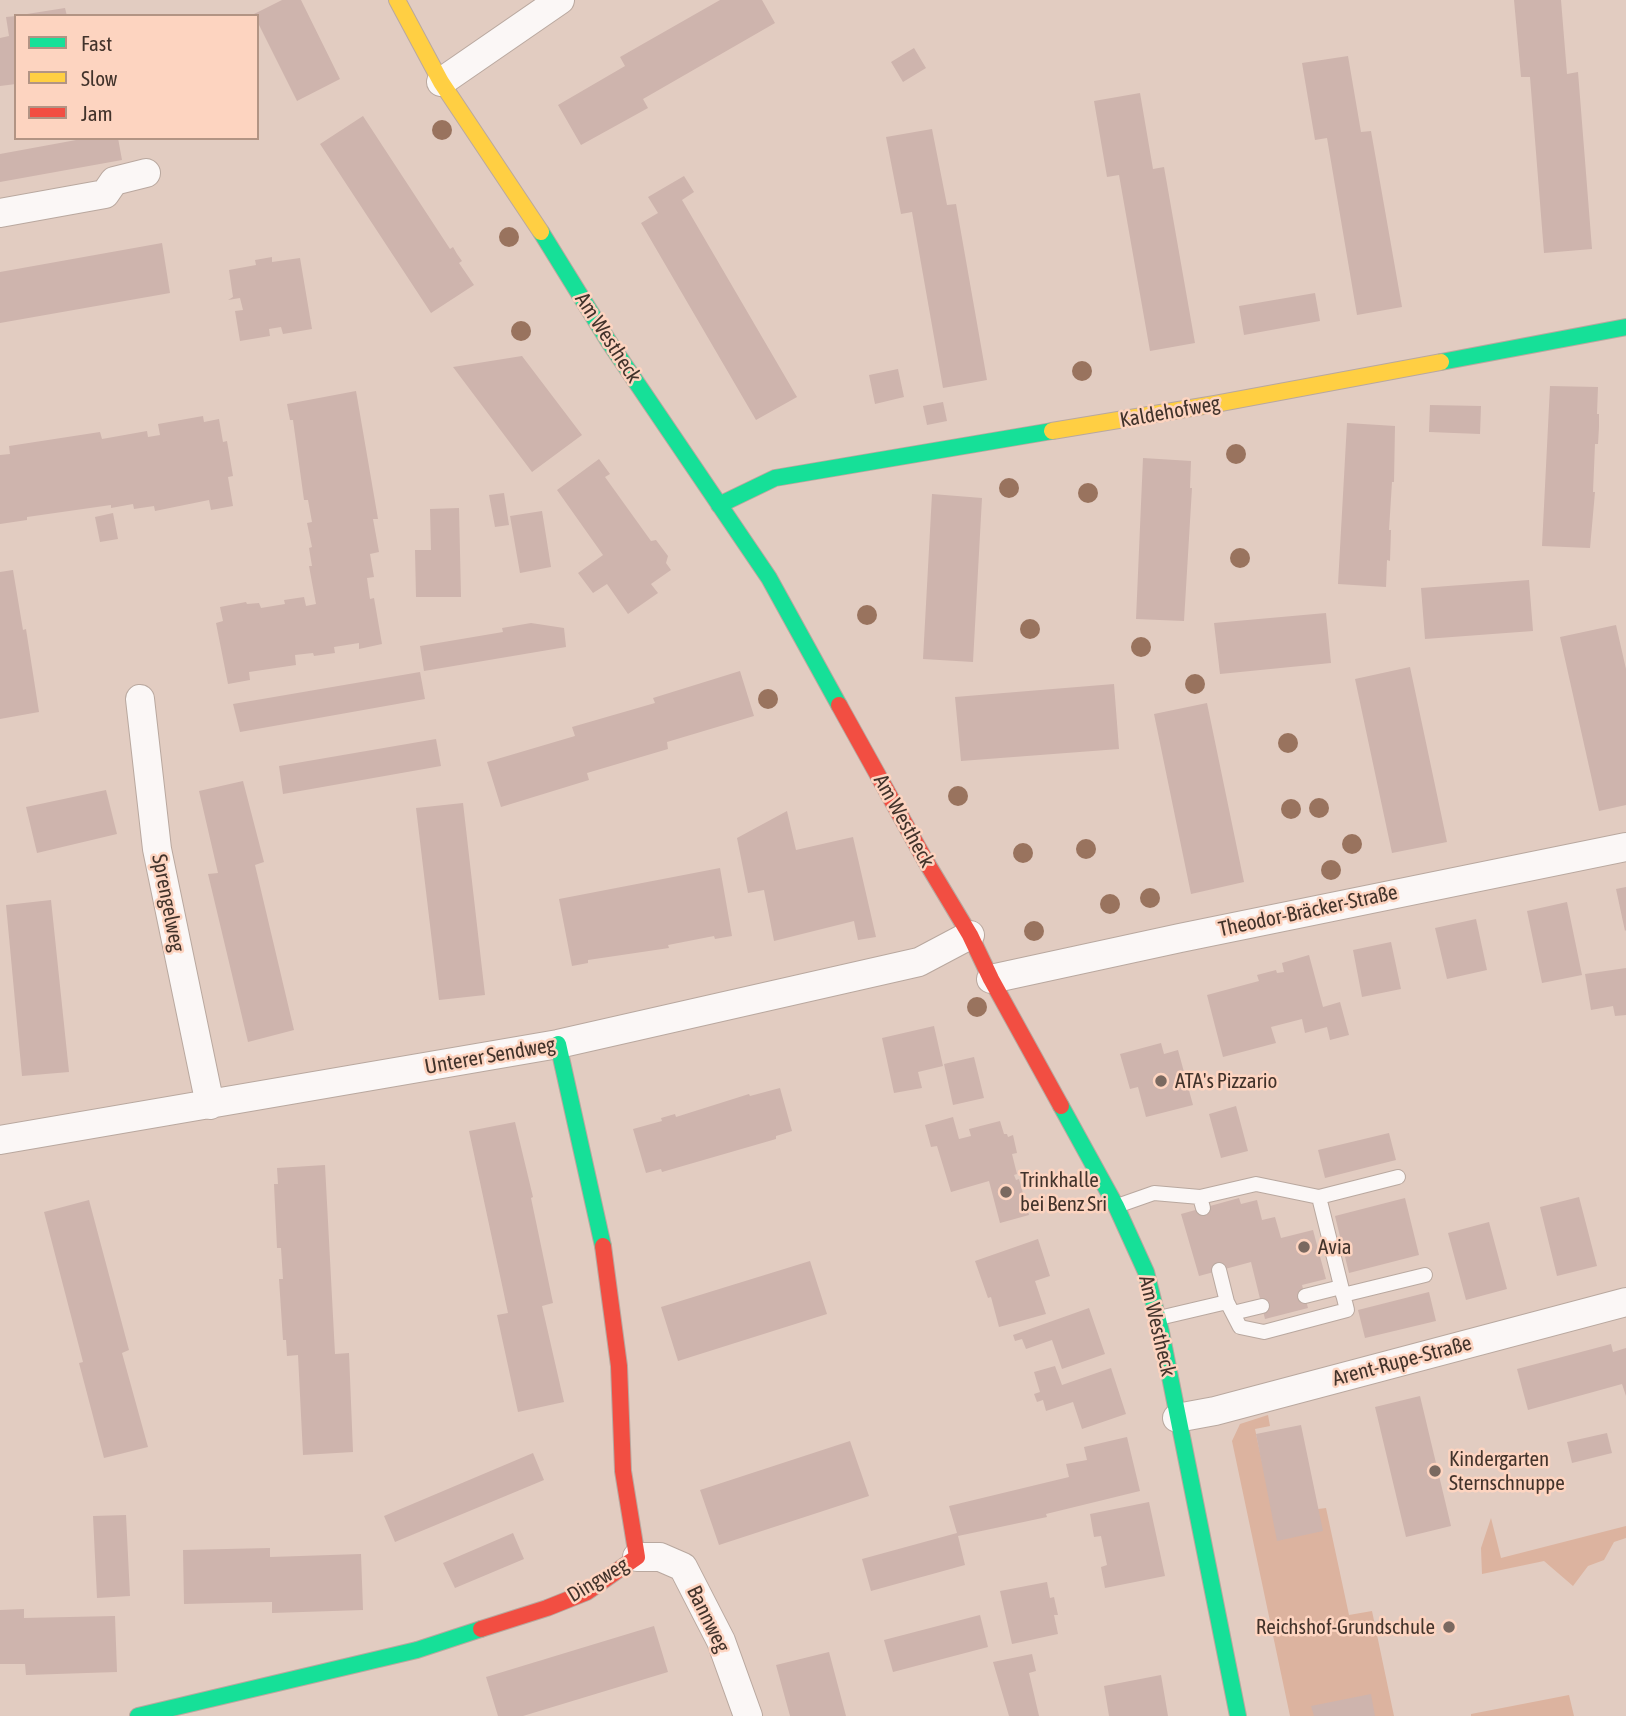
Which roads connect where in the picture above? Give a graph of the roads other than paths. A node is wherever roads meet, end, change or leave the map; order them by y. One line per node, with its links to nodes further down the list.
1 (397, 0): 3 (street, Am Westheck)
2 (560, 0): 3 (street)
3 (441, 82): 7 (street, Am Westheck)
4 (146, 173): 5 (street)
5 (0, 213)
6 (1626, 327): 7 (street, Kaldehofweg)
7 (719, 505): 10 (street, Am Westheck)
8 (140, 699): 13 (street, Sprengelweg)
9 (1626, 846): 11 (street, Theodor-Bräcker-Straße)
10 (970, 935): 11 (street, Am Westheck); 12 (street, Unterer Sendweg)
11 (991, 979): 17 (street, Am Westheck)
12 (558, 1044): 13 (street, Unterer Sendweg); 27 (street, Dingweg)
13 (210, 1105): 14 (street, Unterer Sendweg)
14 (0, 1140)
15 (1398, 1177): 16 (lane)
16 (1319, 1198): 17 (lane); 20 (lane)
17 (1116, 1206): 25 (street, Am Westheck)
18 (1219, 1270): 24 (lane)
19 (1425, 1275): 20 (lane)
20 (1342, 1291): 21 (lane); 24 (lane)
21 (1305, 1296)
22 (1626, 1302): 26 (street, Arent-Rupe-Straße)
23 (1262, 1306): 24 (lane)
24 (1230, 1308): 25 (lane)
25 (1158, 1319): 26 (street, Am Westheck)
26 (1177, 1418): 30 (street, Am Westheck)
27 (637, 1557): 28 (street, Dingweg); 29 (street, Bannweg)
28 (138, 1716)
29 (748, 1716)
30 (1238, 1716)

